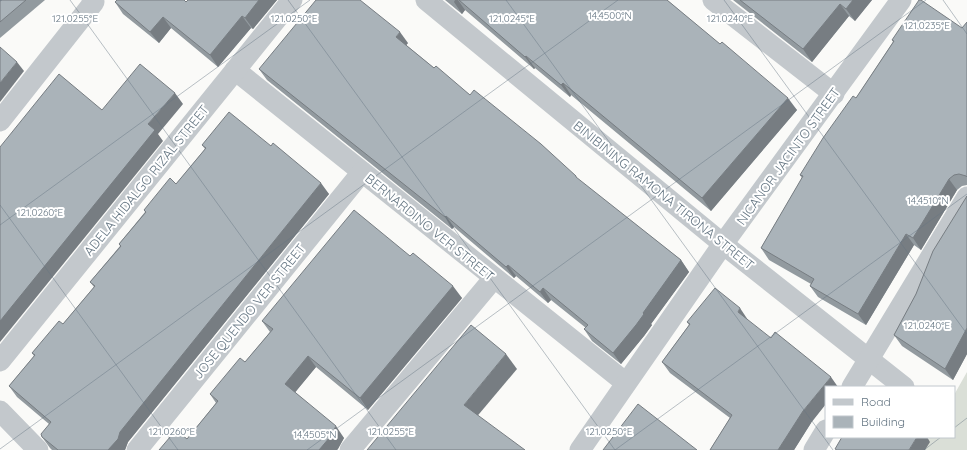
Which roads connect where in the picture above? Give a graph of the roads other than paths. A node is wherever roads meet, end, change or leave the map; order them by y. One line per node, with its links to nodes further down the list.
1 (92, 0): 8 (street)
2 (292, 0): 6 (street, ADELA HIDALGO RIZAL STREET)
3 (426, 0): 11 (street, BINIBINING RAMONA TIRONA STREET)
4 (713, 0): 7 (street)
5 (902, 0): 7 (street, NICANOR JACINTO STREET)
6 (235, 70): 9 (street, BERNARDINO VER STREET); 14 (street, ADELA HIDALGO RIZAL STREET)
7 (834, 94): 11 (street, NICANOR JACINTO STREET)
8 (0, 121)
9 (362, 172): 12 (street, BERNARDINO VER STREET); 21 (street, JOSE QUENDO VER STREET)
10 (967, 197): 13 (street)
11 (723, 244): 13 (street, BINIBINING RAMONA TIRONA STREET); 15 (street, NICANOR JACINTO STREET)
12 (494, 278): 15 (street, BERNARDINO VER STREET); 22 (street)
13 (869, 360): 16 (street); 17 (street, BINIBINING RAMONA TIRONA STREET)
14 (0, 361)
15 (626, 383): 23 (street, NICANOR JACINTO STREET)
16 (853, 386)
17 (903, 386)
18 (0, 411): 20 (street)
19 (825, 432): 24 (street)
20 (38, 450)
21 (137, 450)
22 (350, 450)
23 (580, 450)
24 (814, 450)

